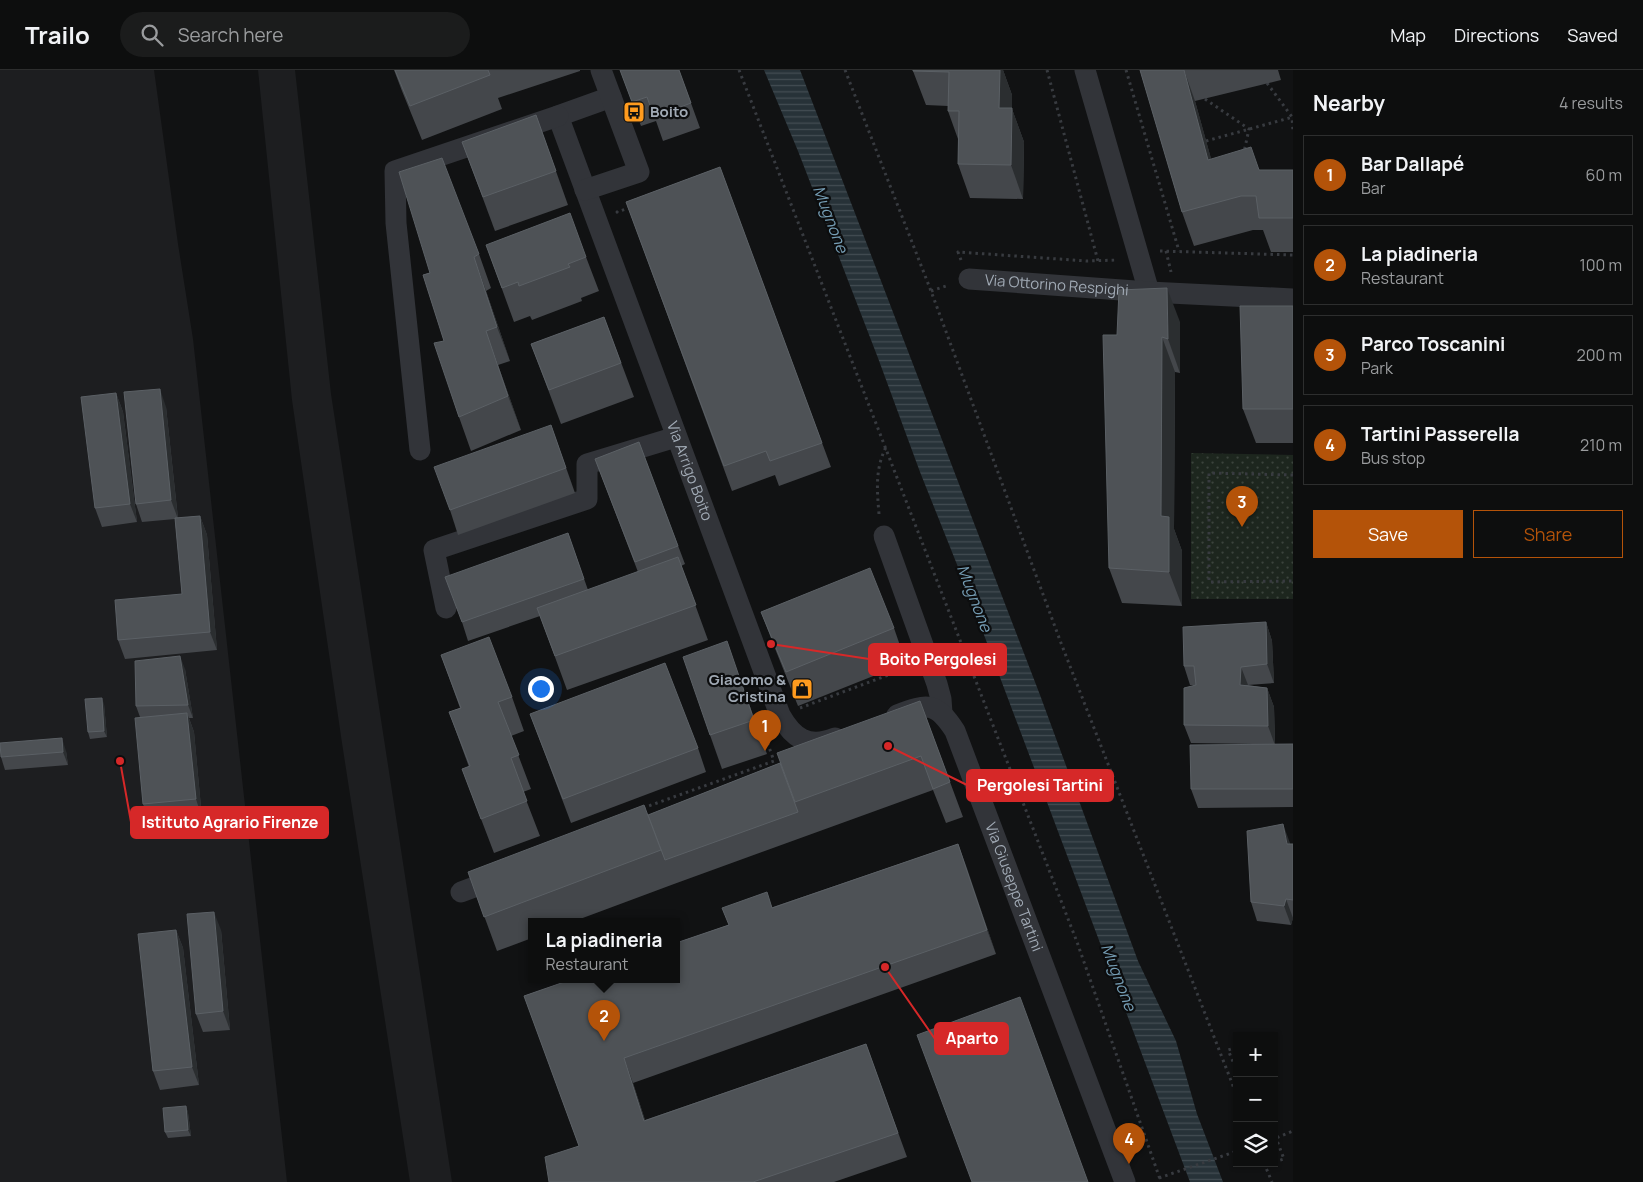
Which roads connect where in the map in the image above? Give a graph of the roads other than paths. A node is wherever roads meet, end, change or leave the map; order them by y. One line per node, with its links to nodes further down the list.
1 (601, 70): 3 (street)
2 (1085, 70): 7 (street)
3 (611, 97): 4 (street); 5 (street)
4 (558, 116): 5 (street, Via Arrigo Boito); 10 (street)
5 (585, 190): 9 (street, Via Arrigo Boito)
6 (969, 279): 7 (street, Via Ottorino Respighi)
7 (1148, 292): 8 (street, Via Ottorino Respighi)
8 (1293, 299)
9 (676, 437): 12 (street); 15 (street, Via Arrigo Boito)
10 (420, 450)
11 (884, 536): 13 (street, Via Giuseppe Tartini)
12 (446, 608)
13 (942, 713): 14 (street); 18 (street, Via Giuseppe Tartini)
14 (877, 723)
15 (851, 732)
16 (516, 871): 17 (street)
17 (461, 892)
18 (1125, 1182)

